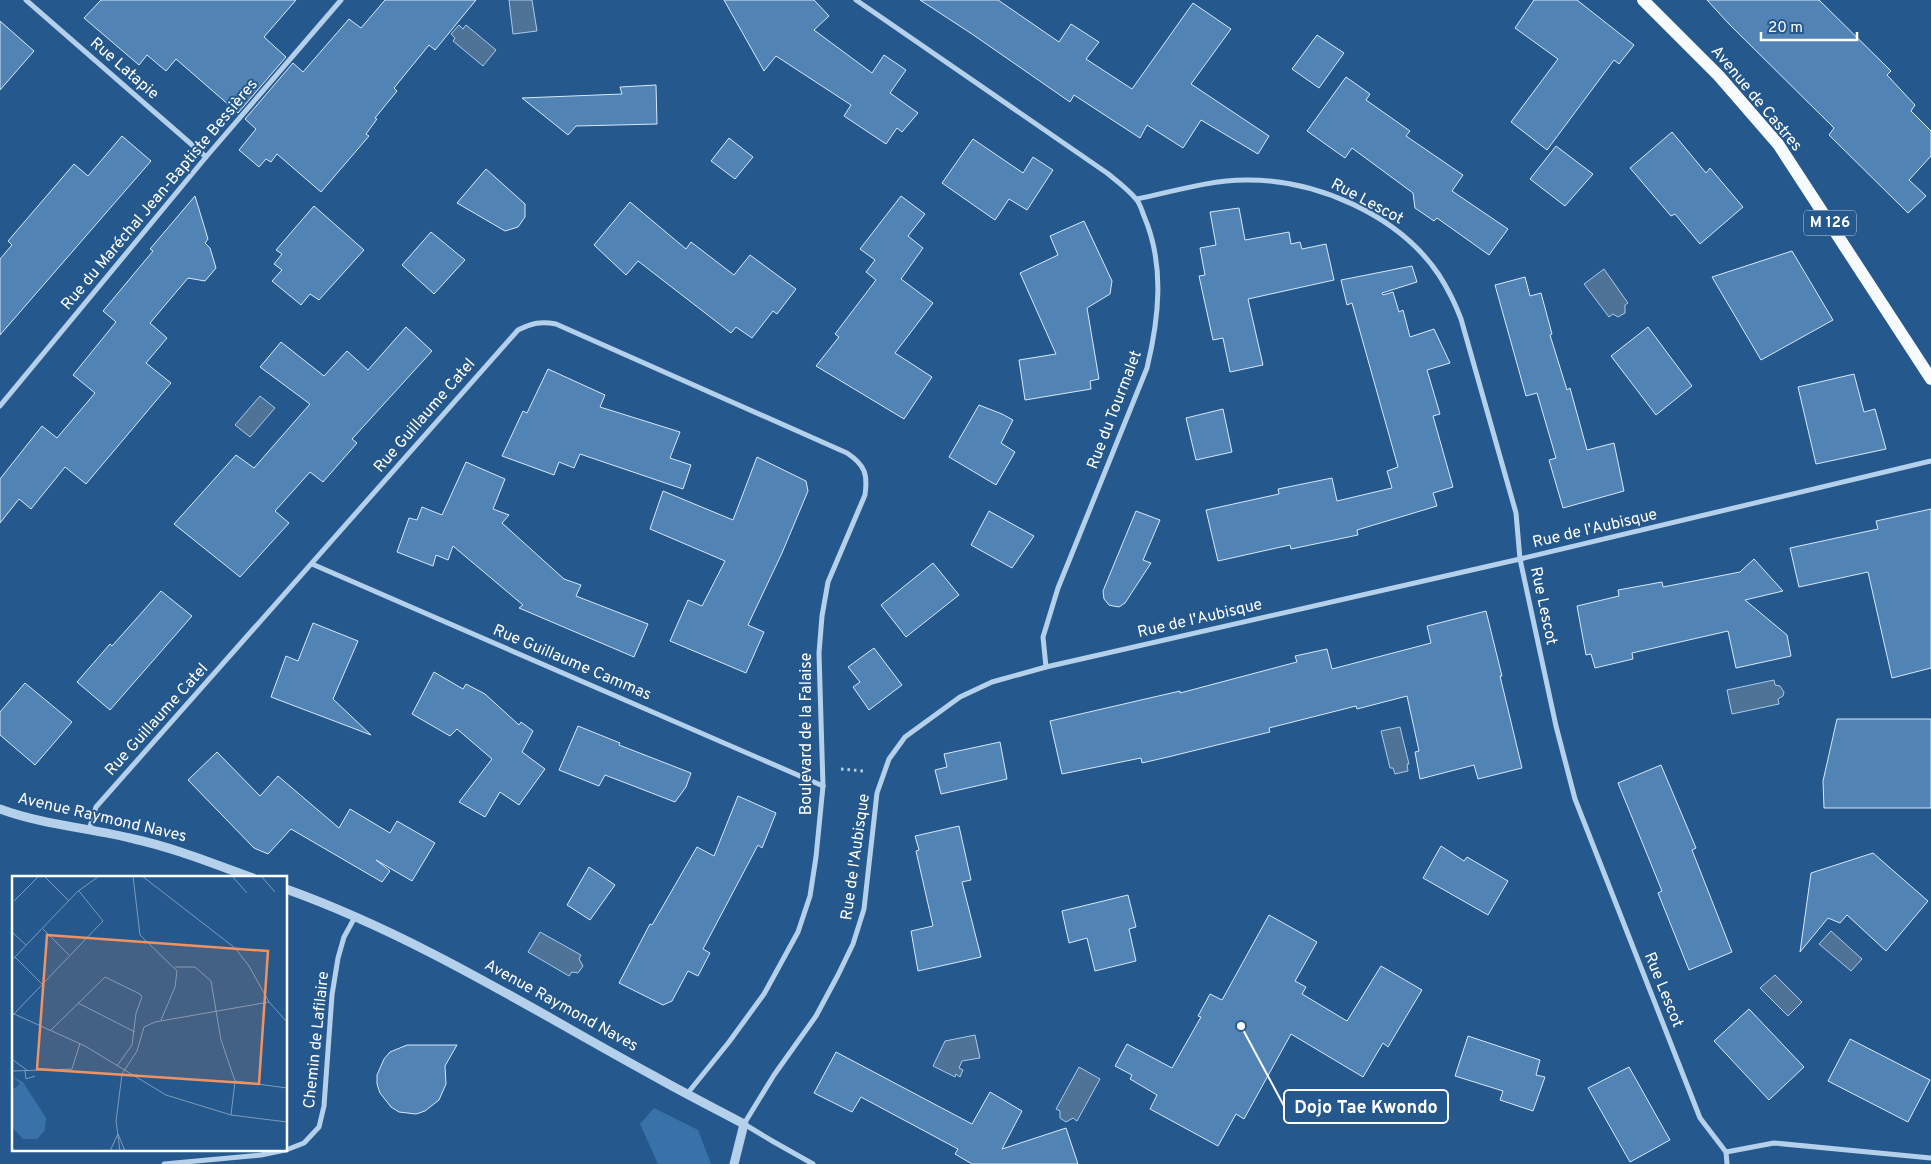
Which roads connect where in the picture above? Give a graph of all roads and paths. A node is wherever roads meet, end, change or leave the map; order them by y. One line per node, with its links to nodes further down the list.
1 (26, 0): 5 (street, Rue Latapie)
2 (341, 0): 5 (street, Rue du Maréchal Jean-Baptiste Bessières)
3 (856, 0): 6 (street, Rue du Tourmalet)
4 (1644, 0): 7 (main road, Avenue de Castres / M 126)
5 (206, 158): 8 (street, Rue du Maréchal Jean-Baptiste Bessières)
6 (1137, 200): 11 (street, Rue Lescot); 13 (street, Rue du Tourmalet)
7 (1931, 379)
8 (0, 406)
9 (1931, 461): 11 (street, Rue de l'Aubisque)
10 (865, 495): 12 (street, Rue Guillaume Catel); 16 (street, Boulevard de la Falaise)
11 (1520, 560): 13 (street, Rue de l'Aubisque); 26 (street, Rue Lescot)
12 (312, 564): 16 (street, Rue Guillaume Cammas); 18 (street, Rue Guillaume Catel)
13 (1046, 667): 23 (street, Rue de l'Aubisque)
14 (835, 768): 15 (path)
15 (863, 770)
16 (823, 786): 22 (street, Boulevard de la Falaise)
17 (0, 809): 18 (street, Avenue Raymond Naves)
18 (89, 830): 19 (street, Avenue Raymond Naves)
19 (248, 876)
20 (288, 891): 21 (street, Avenue Raymond Naves)
21 (355, 917): 22 (street, Avenue Raymond Naves); 24 (street, Chemin de Lafilaire)
22 (687, 1094): 23 (street, Avenue Raymond Naves)
23 (744, 1124): 29 (street); 30 (street, Avenue Raymond Naves)
24 (288, 1149)
25 (276, 1152): 28 (street, Chemin de Lafilaire)
26 (1726, 1152): 27 (street); 31 (street)
27 (1931, 1158)
28 (164, 1164)
29 (734, 1164)
30 (813, 1164)
31 (1727, 1164)

